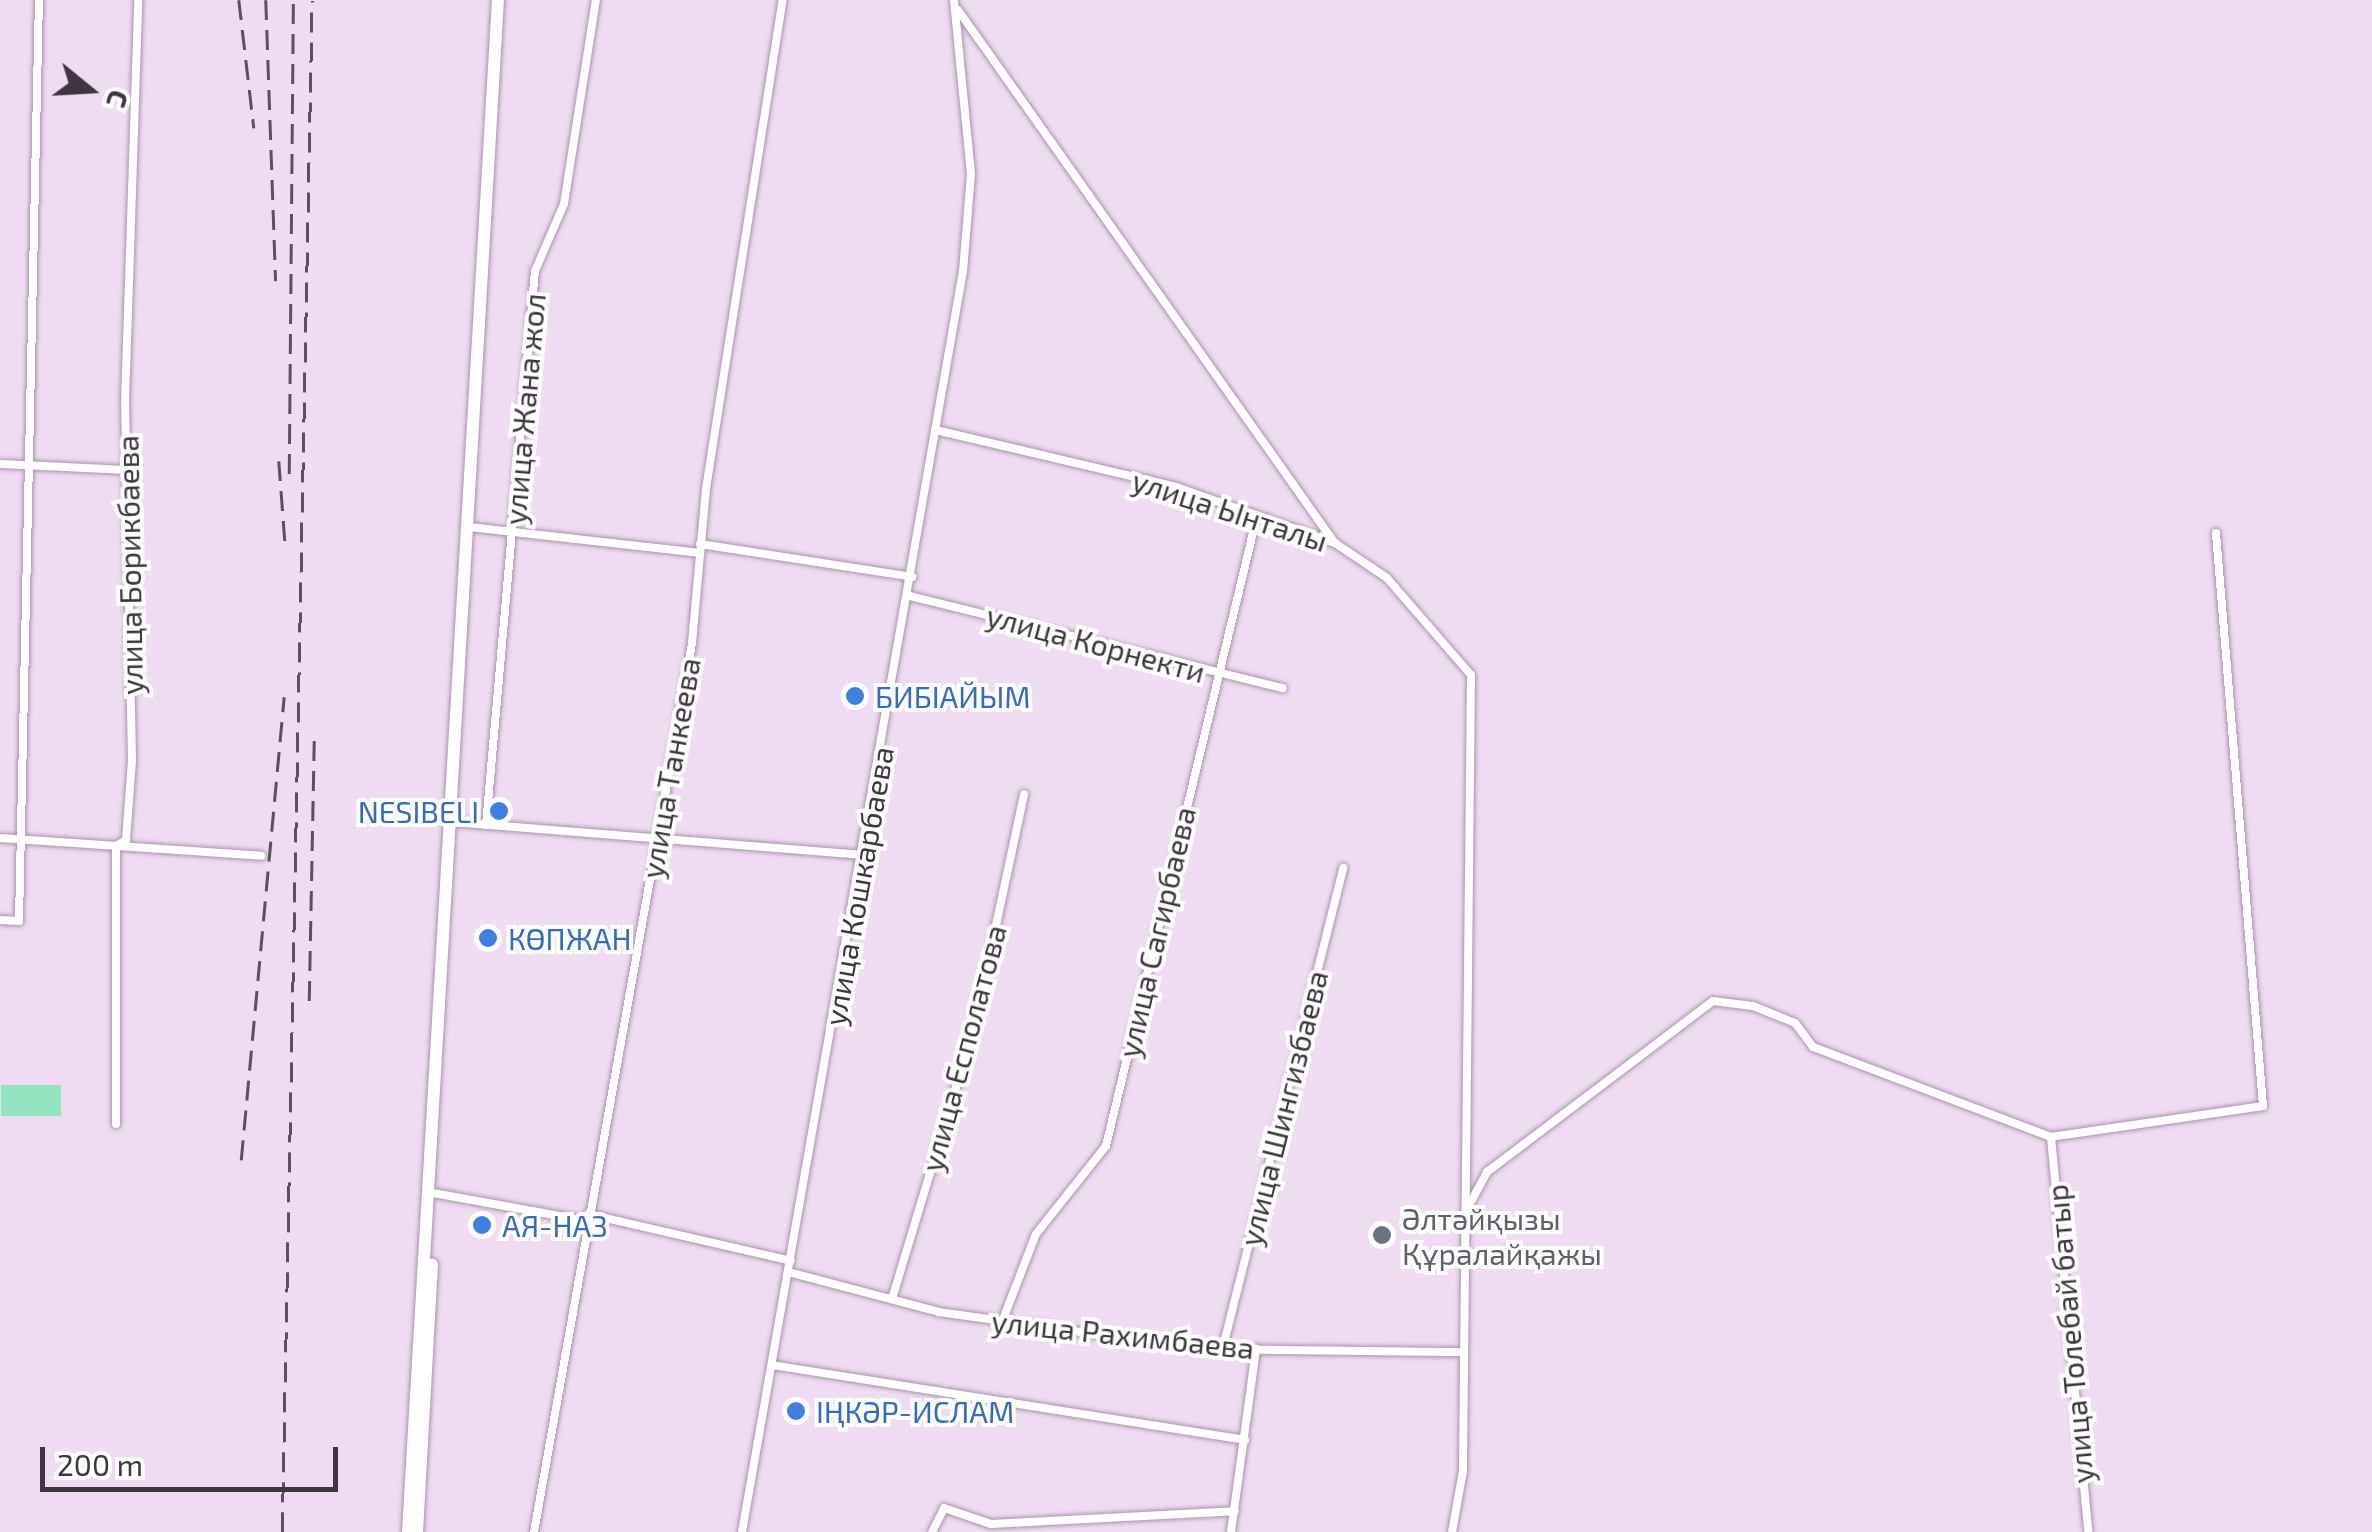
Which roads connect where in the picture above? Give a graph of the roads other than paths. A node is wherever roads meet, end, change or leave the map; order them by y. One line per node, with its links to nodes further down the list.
1 (38, 0): 8 (street)
2 (138, 0): 10 (street, улица Борикбаева)
3 (498, 0): 12 (main road)
4 (596, 0): 13 (street, улица Жана жол)
5 (783, 0): 16 (street, улица Танкеева)
6 (954, 3): 7 (street, улица Кошкарбаева); 15 (street)
7 (940, 431): 11 (street, улица Ынталы); 17 (street, улица Кошкарбаева)
8 (28, 463): 9 (street); 10 (street); 25 (street)
9 (0, 464)
10 (128, 470): 27 (street, улица Борикбаева)
11 (1257, 516): 15 (street, улица Ынталы); 19 (street, улица Сагирбаева)
12 (469, 527): 13 (street); 22 (main road)
13 (513, 532): 16 (street); 23 (street, улица Жана жол)
14 (2216, 533): 33 (street)
15 (1335, 543): 35 (street, улица Ынталы)
16 (700, 548): 17 (street); 26 (street, улица Танкеева)
17 (912, 577): 18 (street, улица Кошкарбаева)
18 (910, 596): 19 (street, улица Корнекти); 28 (street, улица Кошкарбаева)
19 (1216, 674): 20 (street, улица Корнекти); 43 (street, улица Сагирбаева)
20 (1283, 688)
21 (1024, 794): 40 (street, улица Есполатова)
22 (453, 822): 23 (street); 34 (main road)
23 (486, 825): 26 (street)
24 (0, 838): 25 (street)
25 (17, 839): 27 (street); 31 (street)
26 (658, 839): 28 (street); 36 (street, улица Танкеева)
27 (116, 846): 29 (street); 32 (street, улица Борикбаева)
28 (863, 855): 38 (street, улица Кошкарбаева)
29 (260, 856)
30 (1344, 868): 44 (street, улица Шингизбаева)
31 (0, 920)
32 (116, 1124)
33 (2051, 1137): 35 (street); 57 (street, улица Толебай батыр)
34 (432, 1193): 36 (street); 37 (main road)
35 (1466, 1213): 46 (street)
36 (588, 1217): 38 (street); 53 (street, улица Танкеева)
37 (430, 1231): 41 (main road); 42 (main road)
38 (791, 1261): 39 (street, улица Кошкарбаева)
39 (788, 1272): 40 (street, улица Рахимбаева); 47 (street, улица Кошкарбаева)
40 (892, 1299): 43 (street, улица Рахимбаева)
41 (418, 1322): 42 (main road); 51 (main road)
42 (435, 1322): 52 (main road)
43 (1002, 1322): 44 (street, улица Рахимбаева)
44 (1223, 1347): 45 (street, улица Рахимбаева)
45 (1256, 1348): 46 (street, улица Рахимбаева); 48 (street)
46 (1462, 1352): 50 (street)
47 (772, 1365): 48 (street); 54 (street, улица Кошкарбаева)
48 (1245, 1440): 49 (street)
49 (1235, 1511): 55 (street); 56 (street)
50 (1450, 1529)
51 (408, 1532)
52 (417, 1532)
53 (534, 1532)
54 (742, 1532)
55 (932, 1532)
56 (1231, 1532)
57 (2088, 1532)

